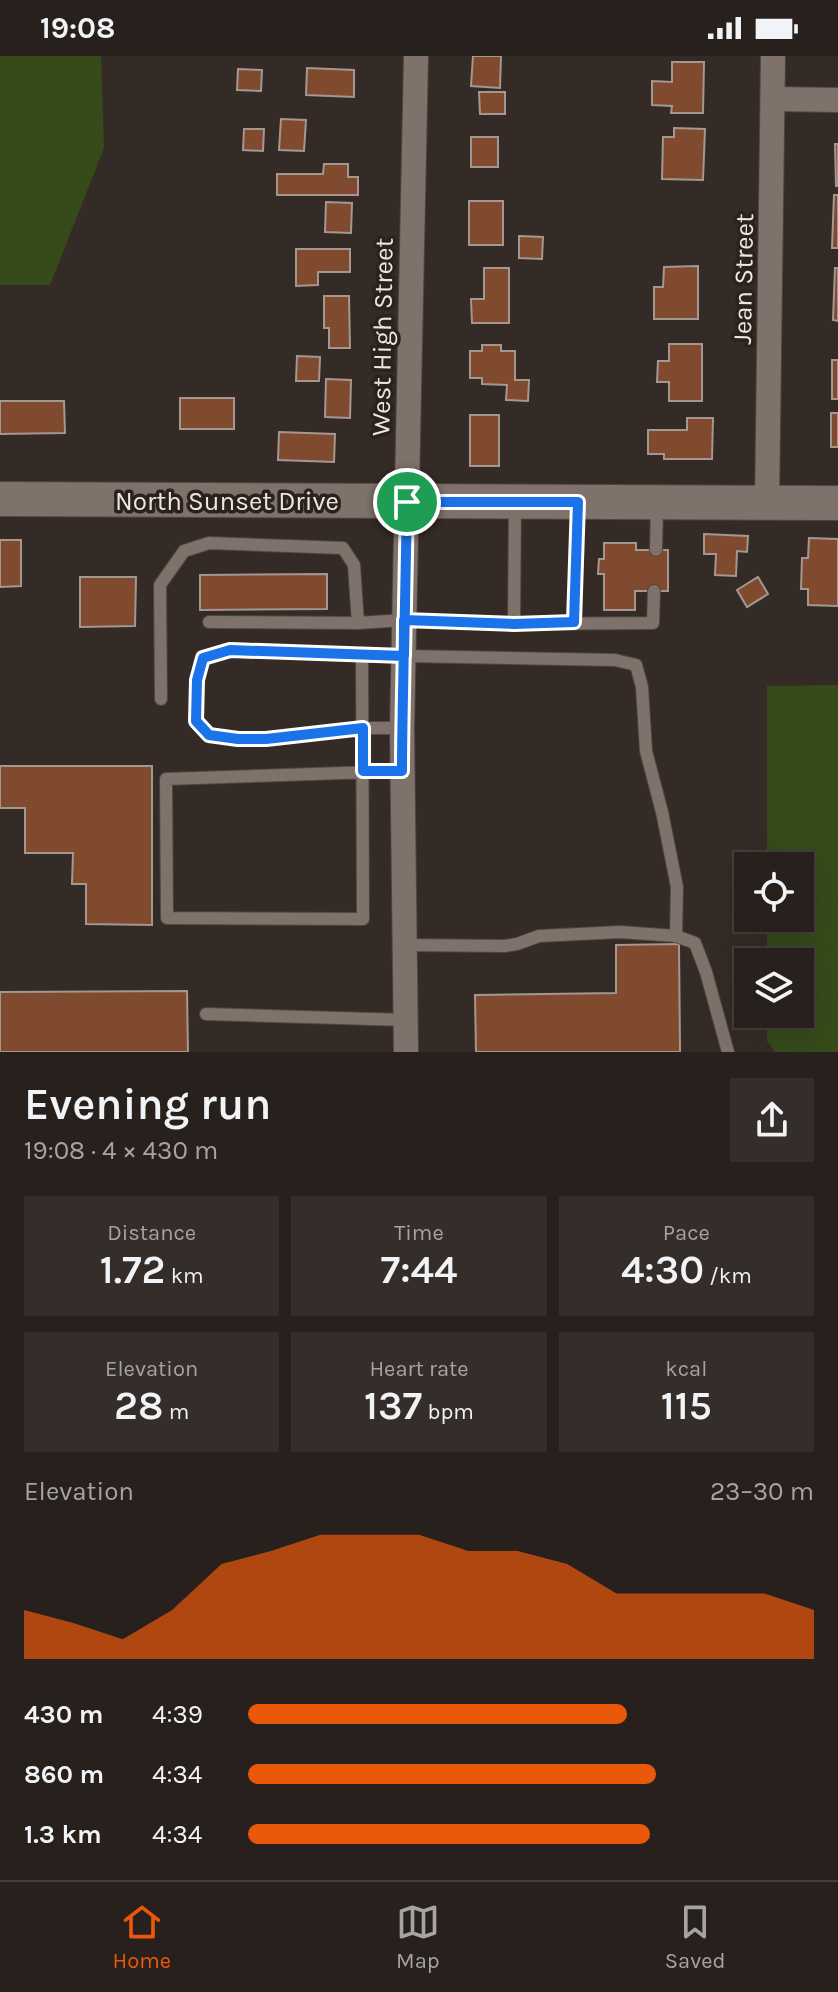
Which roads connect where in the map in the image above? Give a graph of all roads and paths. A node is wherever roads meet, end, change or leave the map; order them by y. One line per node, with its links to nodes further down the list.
1 (416, 56): 6 (street, West High Street)
2 (773, 56): 3 (street, Jean Street)
3 (773, 99): 4 (street); 11 (street, Jean Street)
4 (838, 100)
5 (0, 499): 6 (main road, North Sunset Drive)
6 (407, 502): 7 (main road, North Sunset Drive); 14 (street, West High Street)
7 (515, 502): 8 (main road, North Sunset Drive); 18 (lane)
8 (578, 502): 9 (main road, North Sunset Drive); 16 (lane)
9 (657, 503): 11 (main road, North Sunset Drive); 12 (lane)
10 (838, 503): 11 (main road, North Sunset Drive)
11 (767, 504)
12 (656, 550)
13 (654, 591): 16 (lane)
14 (404, 620): 17 (lane); 18 (lane); 20 (street, West High Street)
15 (209, 622): 17 (lane)
16 (574, 622): 18 (lane)
17 (358, 623): 21 (lane)
18 (514, 624)
19 (362, 655): 20 (lane); 22 (lane); 22 (lane)
20 (404, 656): 23 (street, West High Street); 26 (lane)
21 (161, 699)
22 (363, 728): 23 (lane); 24 (lane)
23 (402, 728): 25 (street, West High Street)
24 (363, 771): 24 (lane); 25 (lane)
25 (402, 771): 27 (street, West High Street)
26 (676, 936): 27 (lane); 31 (lane)
27 (405, 945): 29 (street, West High Street)
28 (206, 1014): 29 (lane)
29 (406, 1020): 30 (street, West High Street)
30 (406, 1052)
31 (728, 1052)

